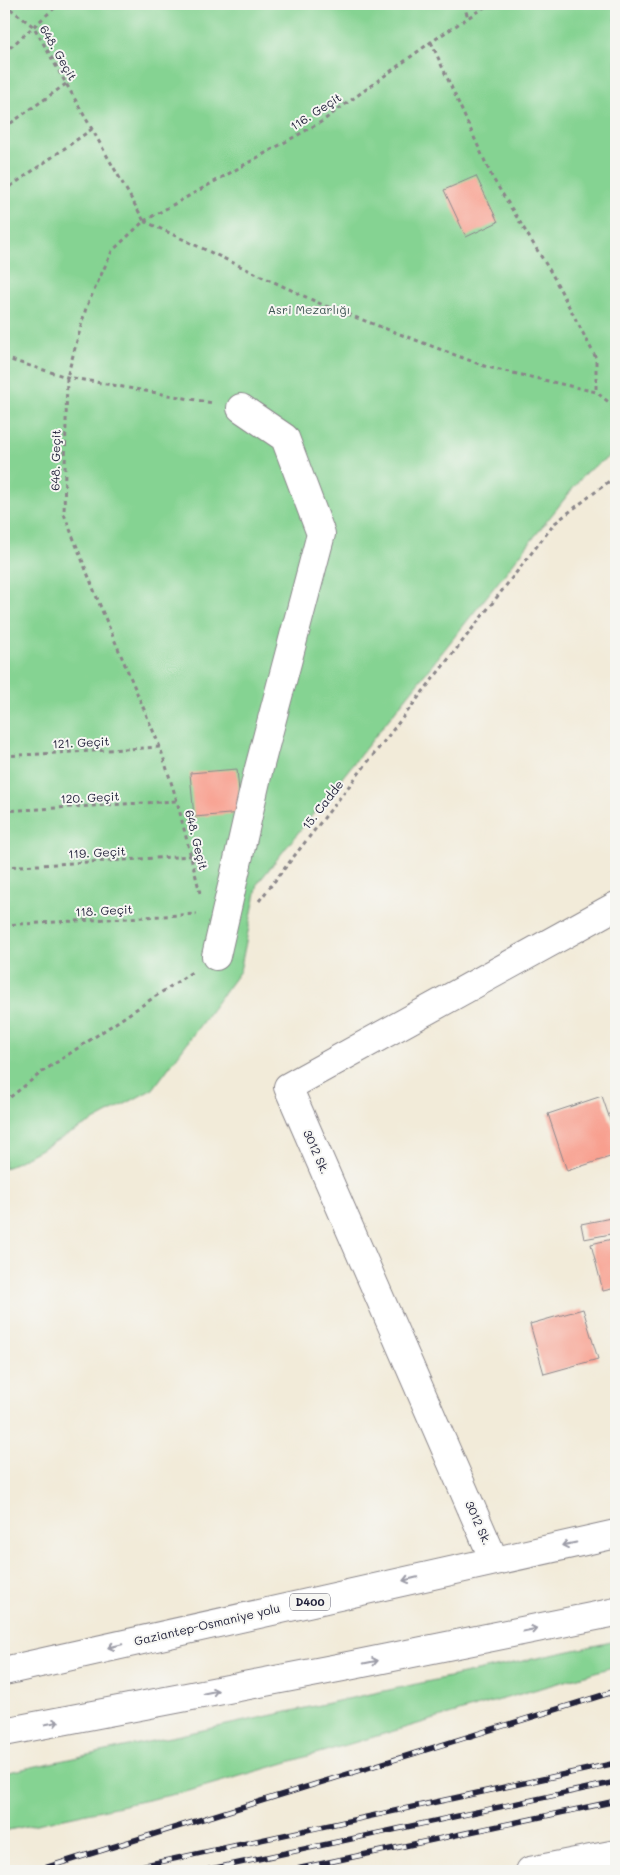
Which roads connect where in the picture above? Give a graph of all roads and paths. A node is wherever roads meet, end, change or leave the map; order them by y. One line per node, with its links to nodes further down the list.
1 (4, 4): 6 (path, 648. Geçit)
2 (59, 4): 6 (path)
3 (463, 4): 5 (path)
4 (488, 4): 5 (path, 116. Geçit)
5 (468, 17): 7 (path, 116. Geçit)
6 (34, 27): 8 (path); 9 (path, 648. Geçit)
7 (431, 42): 13 (path, 116. Geçit); 16 (path)
8 (4, 52)
9 (66, 84): 10 (path); 11 (path, 648. Geçit)
10 (4, 128)
11 (92, 129): 12 (path); 13 (path, 648. Geçit)
12 (4, 191)
13 (144, 221): 15 (path, 648. Geçit); 16 (path)
14 (4, 358): 15 (path)
15 (67, 377): 17 (path); 20 (path, 648. Geçit)
16 (596, 392): 18 (path)
17 (241, 408): 31 (main road)
18 (616, 408)
19 (616, 476): 28 (path, 15. Cadde)
20 (160, 747): 21 (path, 121. Geçit); 22 (path, 648. Geçit)
21 (4, 756)
22 (177, 801): 23 (path, 120. Geçit); 24 (path, 648. Geçit)
23 (4, 811)
24 (191, 856): 25 (path, 119. Geçit); 26 (path, 648. Geçit)
25 (4, 867)
26 (201, 895)
27 (616, 906): 34 (main road, 3012 Sk.)
28 (253, 909)
29 (206, 914): 30 (path, 118. Geçit)
30 (4, 925)
31 (216, 956): 32 (path)
32 (4, 1102)
33 (616, 1534): 34 (main road, Gaziantep-Osmaniye yolu / D400, one-way to 34)
34 (494, 1560): 36 (main road, Gaziantep-Osmaniye yolu / D400, one-way to 36)
35 (616, 1612): 37 (main road, one-way to 35)
36 (4, 1671)
37 (4, 1732)
38 (616, 1854): 39 (main road)
39 (538, 1870)

